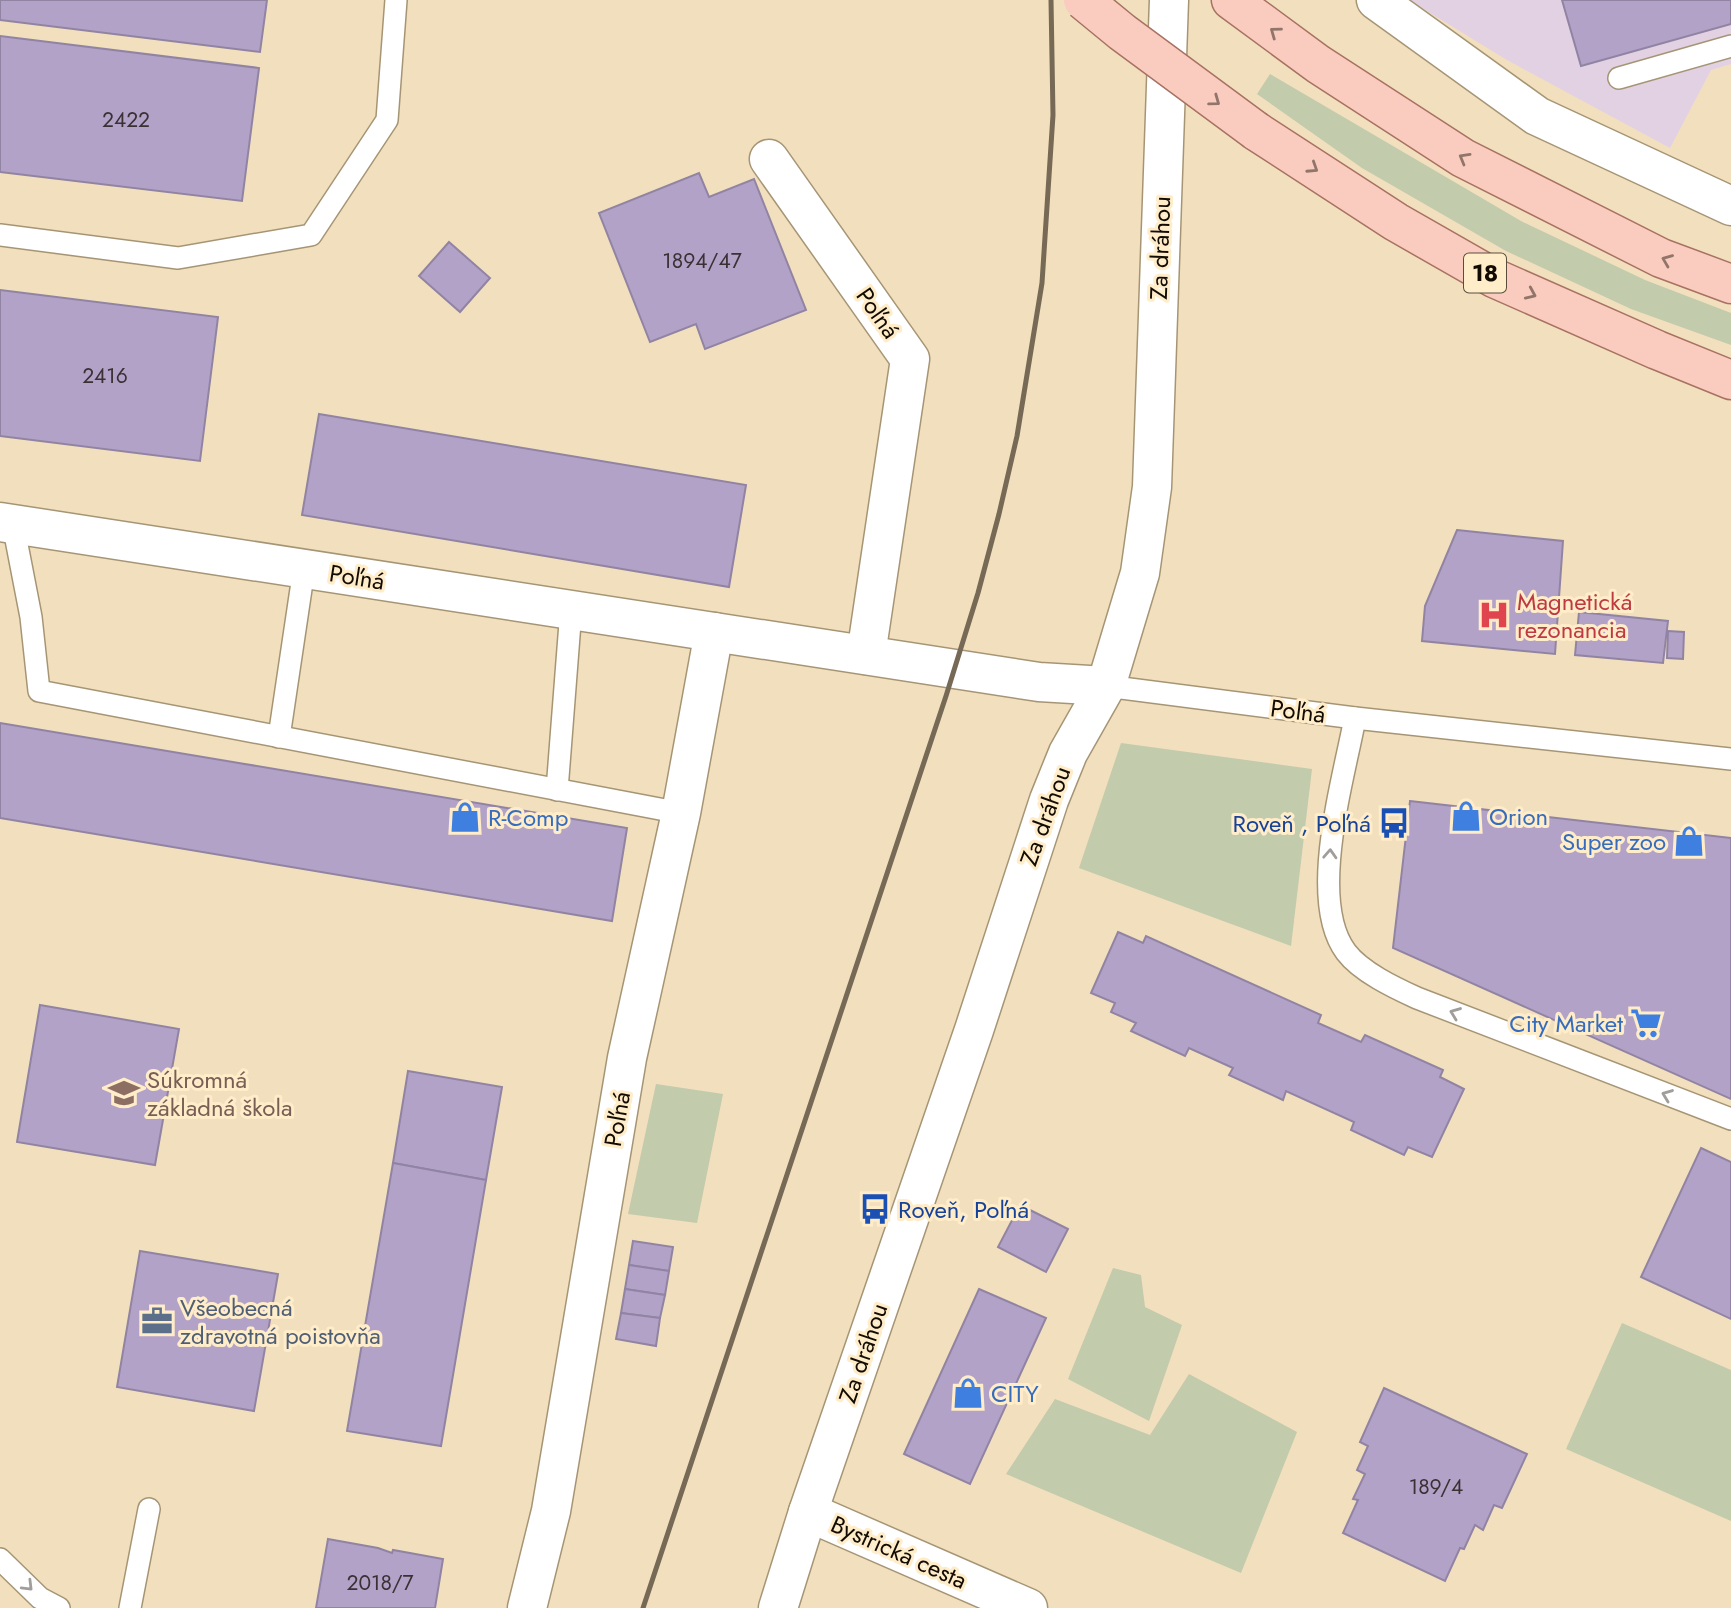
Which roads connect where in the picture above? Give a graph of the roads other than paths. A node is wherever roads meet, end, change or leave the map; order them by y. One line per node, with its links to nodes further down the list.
1 (396, 0): 10 (lane)
2 (1083, 0): 12 (main road, 18, one-way to 12, bridge)
3 (1169, 0): 18 (street, Za dráhou)
4 (1231, 0): 11 (main road, one-way to 4)
5 (1376, 0): 9 (street)
6 (1731, 46): 7 (lane)
7 (1619, 78)
8 (769, 159): 17 (street, Poľná)
9 (1731, 206)
10 (0, 235)
11 (1731, 284)
12 (1731, 380)
13 (7, 523): 14 (street, Poľná); 20 (lane)
14 (304, 569): 15 (street, Poľná); 20 (lane)
15 (571, 610): 16 (street, Poľná); 22 (lane)
16 (715, 632): 17 (street, Poľná); 23 (street, Poľná)
17 (866, 655): 18 (street, Poľná)
18 (1106, 686): 19 (lane, Poľná); 26 (street, Za dráhou)
19 (1355, 718): 21 (lane, Poľná); 24 (lane, one-way to 19)
20 (279, 737): 22 (lane)
21 (1731, 759)
22 (557, 790): 23 (lane)
23 (681, 813): 30 (street, Poľná)
24 (1731, 1119)
25 (149, 1509): 29 (lane)
26 (808, 1512): 31 (street, Za dráhou); 32 (street, Bystrická cesta)
27 (0, 1559): 28 (lane, one-way to 28)
28 (59, 1608)
29 (130, 1608)
30 (527, 1608)
31 (778, 1608)
32 (1028, 1608)

